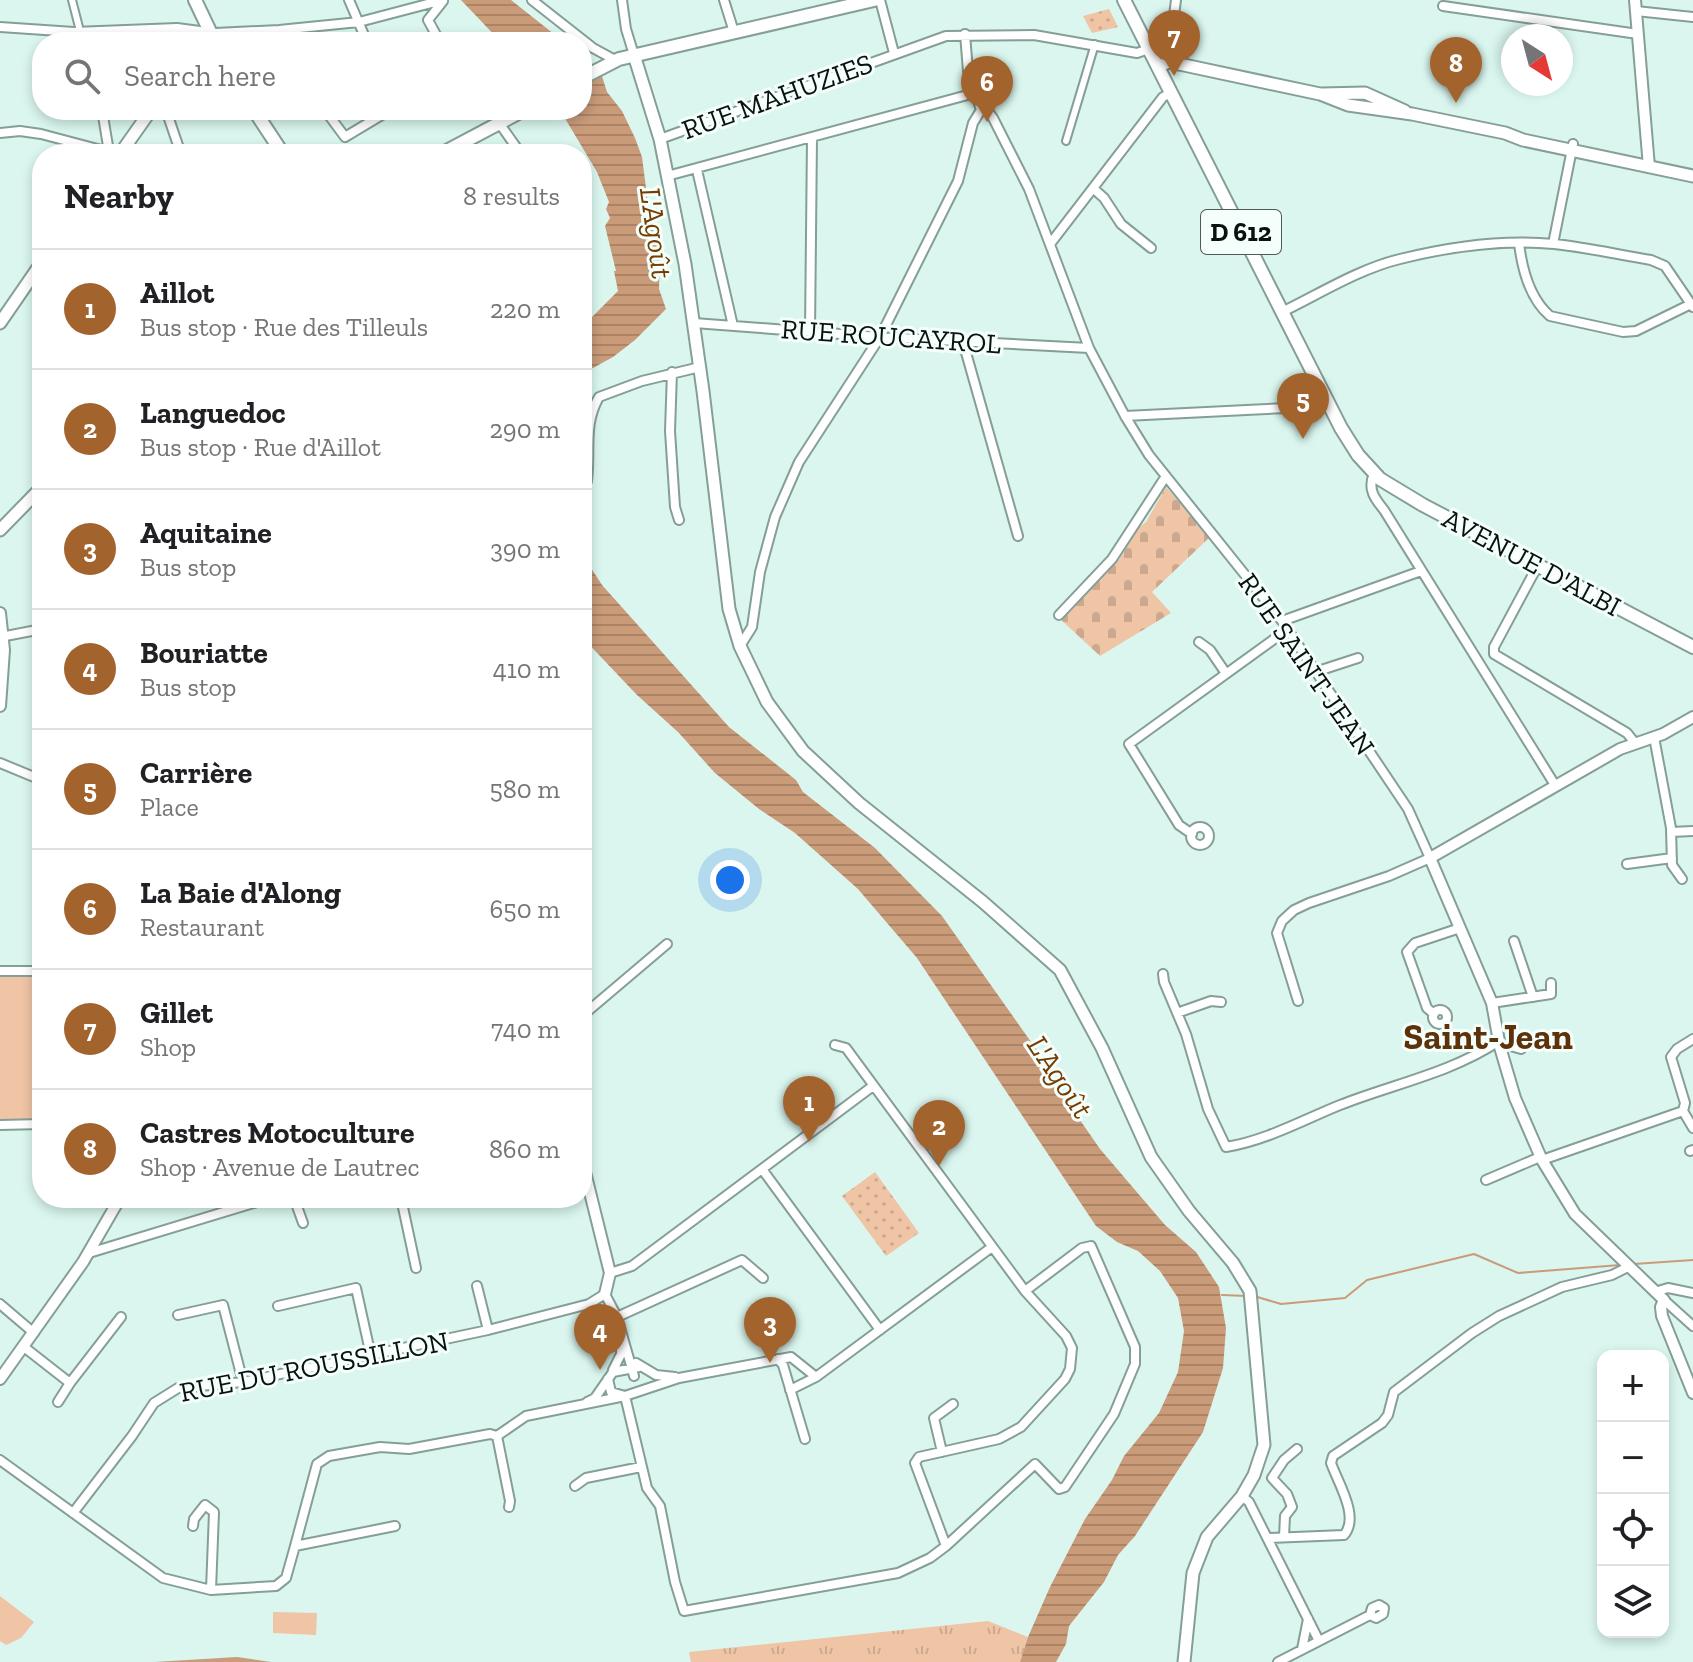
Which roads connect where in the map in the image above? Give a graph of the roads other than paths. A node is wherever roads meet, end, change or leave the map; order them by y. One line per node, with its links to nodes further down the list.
1 (72, 0): 20 (street)
2 (195, 0): 14 (main road)
3 (349, 0): 16 (street)
4 (443, 0): 16 (street); 25 (street)
5 (532, 0): 26 (street)
6 (622, 0): 34 (street)
7 (724, 0): 27 (street)
8 (874, 0): 27 (main road)
9 (880, 0): 33 (street)
10 (1124, 0): 32 (main road, D 612)
11 (1176, 0): 36 (street)
12 (1443, 6): 28 (street)
13 (1635, 6): 15 (street); 28 (street)
14 (201, 13): 18 (street); 22 (main road)
15 (1693, 17)
16 (359, 22): 19 (street); 24 (street)
17 (0, 27): 20 (street)
18 (191, 28): 20 (street); 21 (street)
19 (279, 30): 23 (street)
20 (80, 31)
21 (198, 32)
22 (207, 32)
23 (263, 32)
24 (363, 32)
25 (435, 32)
26 (573, 32)
27 (734, 32): 34 (main road)
28 (1638, 34): 62 (street)
29 (961, 35): 30 (street, RUE MAHUZIES); 33 (street, RUE MAHUZIES); 38 (street, RUE SAINT-JEAN)
30 (1095, 44): 32 (street, RUE MAHUZIES); 53 (street)
31 (592, 47): 35 (street)
32 (1149, 49): 36 (main road, D 612)
33 (894, 53): 52 (street, RUE MAHUZIES)
34 (634, 55): 35 (main road); 52 (main road)
35 (615, 60): 37 (main road)
36 (1163, 64): 39 (main road, D 612); 61 (main road)
37 (592, 72)
38 (975, 93): 40 (street, RUE SAINT-JEAN); 51 (street)
39 (1171, 93): 67 (street); 74 (main road, D 612)
40 (981, 110): 69 (street, RUE SAINT-JEAN); 79 (street)
41 (105, 120): 55 (street)
42 (142, 120): 56 (main road)
43 (169, 120): 57 (street)
44 (261, 120): 58 (main road)
45 (332, 120): 46 (street)
46 (372, 120)
47 (497, 120): 49 (street)
48 (505, 120): 49 (main road)
49 (499, 123): 59 (main road); 60 (street)
50 (0, 133): 54 (street)
51 (812, 138): 63 (street); 78 (street)
52 (660, 139): 65 (main road)
53 (1066, 141)
54 (77, 144)
55 (111, 144)
56 (121, 144)
57 (178, 144)
58 (276, 144)
59 (460, 144)
60 (514, 144)
61 (1572, 147): 62 (main road); 70 (street)
62 (1648, 163): 64 (main road); 66 (main road)
63 (697, 170): 65 (street); 77 (street)
64 (1693, 170)
65 (667, 176): 76 (main road)
66 (1693, 176)
67 (1094, 189): 69 (street); 71 (street)
68 (1519, 243): 70 (street); 73 (street); 74 (street)
69 (1050, 244): 81 (street, RUE SAINT-JEAN)
70 (1553, 244): 73 (street)
71 (1151, 248)
72 (32, 285): 75 (main road)
73 (1692, 305)
74 (1282, 312): 84 (main road, D 612)
75 (0, 323)
76 (694, 323): 77 (street, RUE ROUCAYROL); 82 (main road)
77 (733, 326): 78 (street, RUE ROUCAYROL)
78 (810, 332): 79 (street, RUE ROUCAYROL)
79 (880, 337): 80 (street, RUE ROUCAYROL); 103 (street)
80 (963, 342): 81 (street, RUE ROUCAYROL); 94 (street)
81 (1089, 348): 86 (street, RUE SAINT-JEAN)
82 (700, 367): 83 (street); 103 (main road)
83 (672, 372): 85 (street); 92 (street)
84 (1326, 397): 86 (street); 87 (main road, D 612)
85 (592, 411)
86 (1125, 416): 88 (street, RUE SAINT-JEAN)
87 (1374, 474): 89 (main road, AVENUE D'ALBI / D 612); 91 (street)
88 (1166, 476): 98 (street); 99 (street, RUE SAINT-JEAN)
89 (1388, 484): 91 (street); 95 (main road, AVENUE D'ALBI / D 612)
90 (32, 497): 93 (main road)
91 (1384, 510): 96 (street)
92 (679, 520)
93 (0, 530)
94 (1018, 536)
95 (1538, 565): 104 (main road, AVENUE D'ALBI / D 612); 111 (street)
96 (1421, 571): 99 (street); 114 (street)
97 (0, 613): 101 (street)
98 (1059, 615)
99 (1285, 625): 106 (street); 107 (street, RUE SAINT-JEAN)
100 (32, 631): 101 (street)
101 (1, 637): 108 (street)
102 (1199, 642): 106 (street)
103 (740, 646): 200 (main road)
104 (1693, 647)
105 (1358, 658): 107 (street)
106 (1225, 672): 117 (street)
107 (1315, 672): 118 (street, RUE SAINT-JEAN)
108 (0, 706)
109 (1693, 717): 110 (street)
110 (1654, 737): 111 (street); 116 (street)
111 (1635, 743): 114 (street)
112 (0, 763): 113 (street)
113 (32, 776)
114 (1555, 785): 118 (street)
115 (1693, 831): 116 (street)
116 (1671, 832): 119 (street)
117 (1192, 834)
118 (1430, 858): 122 (street, RUE SAINT-JEAN); 130 (street)
119 (1672, 858): 120 (street); 121 (street)
120 (1627, 864)
121 (1682, 879)
122 (1460, 928): 132 (street, RUE SAINT-JEAN); 135 (street)
123 (1514, 941): 129 (street)
124 (667, 944): 133 (street)
125 (0, 971): 126 (street)
126 (32, 971)
127 (1163, 974): 134 (street)
128 (1551, 983): 129 (street)
129 (1533, 997): 132 (street)
130 (1298, 1001)
131 (1221, 1002): 134 (street)
132 (1492, 1003): 137 (street, RUE SAINT-JEAN)
133 (592, 1008)
134 (1177, 1013): 137 (street)
135 (1434, 1014)
136 (1693, 1039): 143 (street)
137 (1500, 1044): 139 (street); 147 (street, RUE SAINT-JEAN)
138 (835, 1045): 140 (street)
139 (1521, 1049)
140 (873, 1086): 141 (street); 142 (street)
141 (858, 1098): 142 (street); 148 (street)
142 (888, 1105): 156 (street)
143 (1683, 1111): 146 (street); 147 (street)
144 (32, 1124): 145 (street)
145 (0, 1125)
146 (1693, 1128)
147 (1541, 1159): 149 (street); 158 (street, RUE SAINT-JEAN)
148 (762, 1169): 160 (street); 175 (street)
149 (1486, 1180)
150 (592, 1200): 160 (street)
151 (114, 1208): 157 (street)
152 (237, 1208): 157 (street)
153 (298, 1208): 155 (street)
154 (403, 1208): 159 (street)
155 (303, 1223)
156 (992, 1247): 163 (street); 175 (street)
157 (89, 1253): 176 (street)
158 (1631, 1267): 164 (street, RUE SAINT-JEAN); 208 (street)
159 (416, 1268)
160 (610, 1273): 166 (street)
161 (763, 1278): 172 (street)
162 (477, 1286): 174 (street)
163 (1025, 1291): 197 (street); 211 (street)
164 (1655, 1292): 165 (street); 167 (street, RUE SAINT-JEAN)
165 (1693, 1293)
166 (605, 1294): 172 (street); 174 (street, RUE DU ROUSSILLON)
167 (1664, 1300): 173 (street); 189 (street)
168 (0, 1304): 176 (street)
169 (278, 1306): 179 (street)
170 (178, 1315): 186 (street)
171 (121, 1317): 187 (street)
172 (617, 1317): 177 (street)
173 (1693, 1326)
174 (488, 1330): 179 (street, RUE DU ROUSSILLON)
175 (880, 1330): 183 (street)
176 (34, 1333): 178 (street)
177 (621, 1333): 181 (street); 182 (street)
178 (24, 1347): 185 (street); 187 (street)
179 (371, 1356): 186 (street, RUE DU ROUSSILLON)
180 (778, 1359): 183 (street); 184 (street); 188 (street)
181 (633, 1369): 182 (street); 184 (street); 190 (street)
182 (610, 1375): 190 (street); 193 (street)
183 (816, 1377): 188 (street)
184 (679, 1378): 190 (street)
185 (0, 1379)
186 (243, 1382): 205 (street, RUE DU ROUSSILLON)
187 (70, 1383): 191 (street)
188 (790, 1390): 195 (street)
189 (1693, 1393)
190 (628, 1394): 193 (street); 199 (street)
191 (58, 1402)
192 (953, 1404): 197 (street)
193 (579, 1406): 194 (street)
194 (497, 1436): 204 (street); 210 (street)
195 (805, 1439)
196 (1297, 1449): 201 (street)
197 (942, 1452): 211 (street)
198 (0, 1460): 205 (street)
199 (641, 1467): 202 (street); 211 (street)
200 (1254, 1475): 201 (street); 203 (main road)
201 (1272, 1478): 208 (street)
202 (575, 1486)
203 (1242, 1496): 209 (street); 217 (main road)
204 (509, 1507)
205 (73, 1513): 212 (street)
206 (193, 1526): 212 (street)
207 (395, 1526): 210 (street)
208 (1284, 1537): 209 (street)
209 (1268, 1538): 214 (street)
210 (295, 1546): 212 (street)
211 (946, 1546)
212 (211, 1590)
213 (1370, 1615): 215 (street)
214 (1308, 1618): 215 (street); 216 (street)
215 (1319, 1641): 216 (street)
216 (1302, 1649): 218 (street)
217 (1184, 1662)
218 (1278, 1662)

